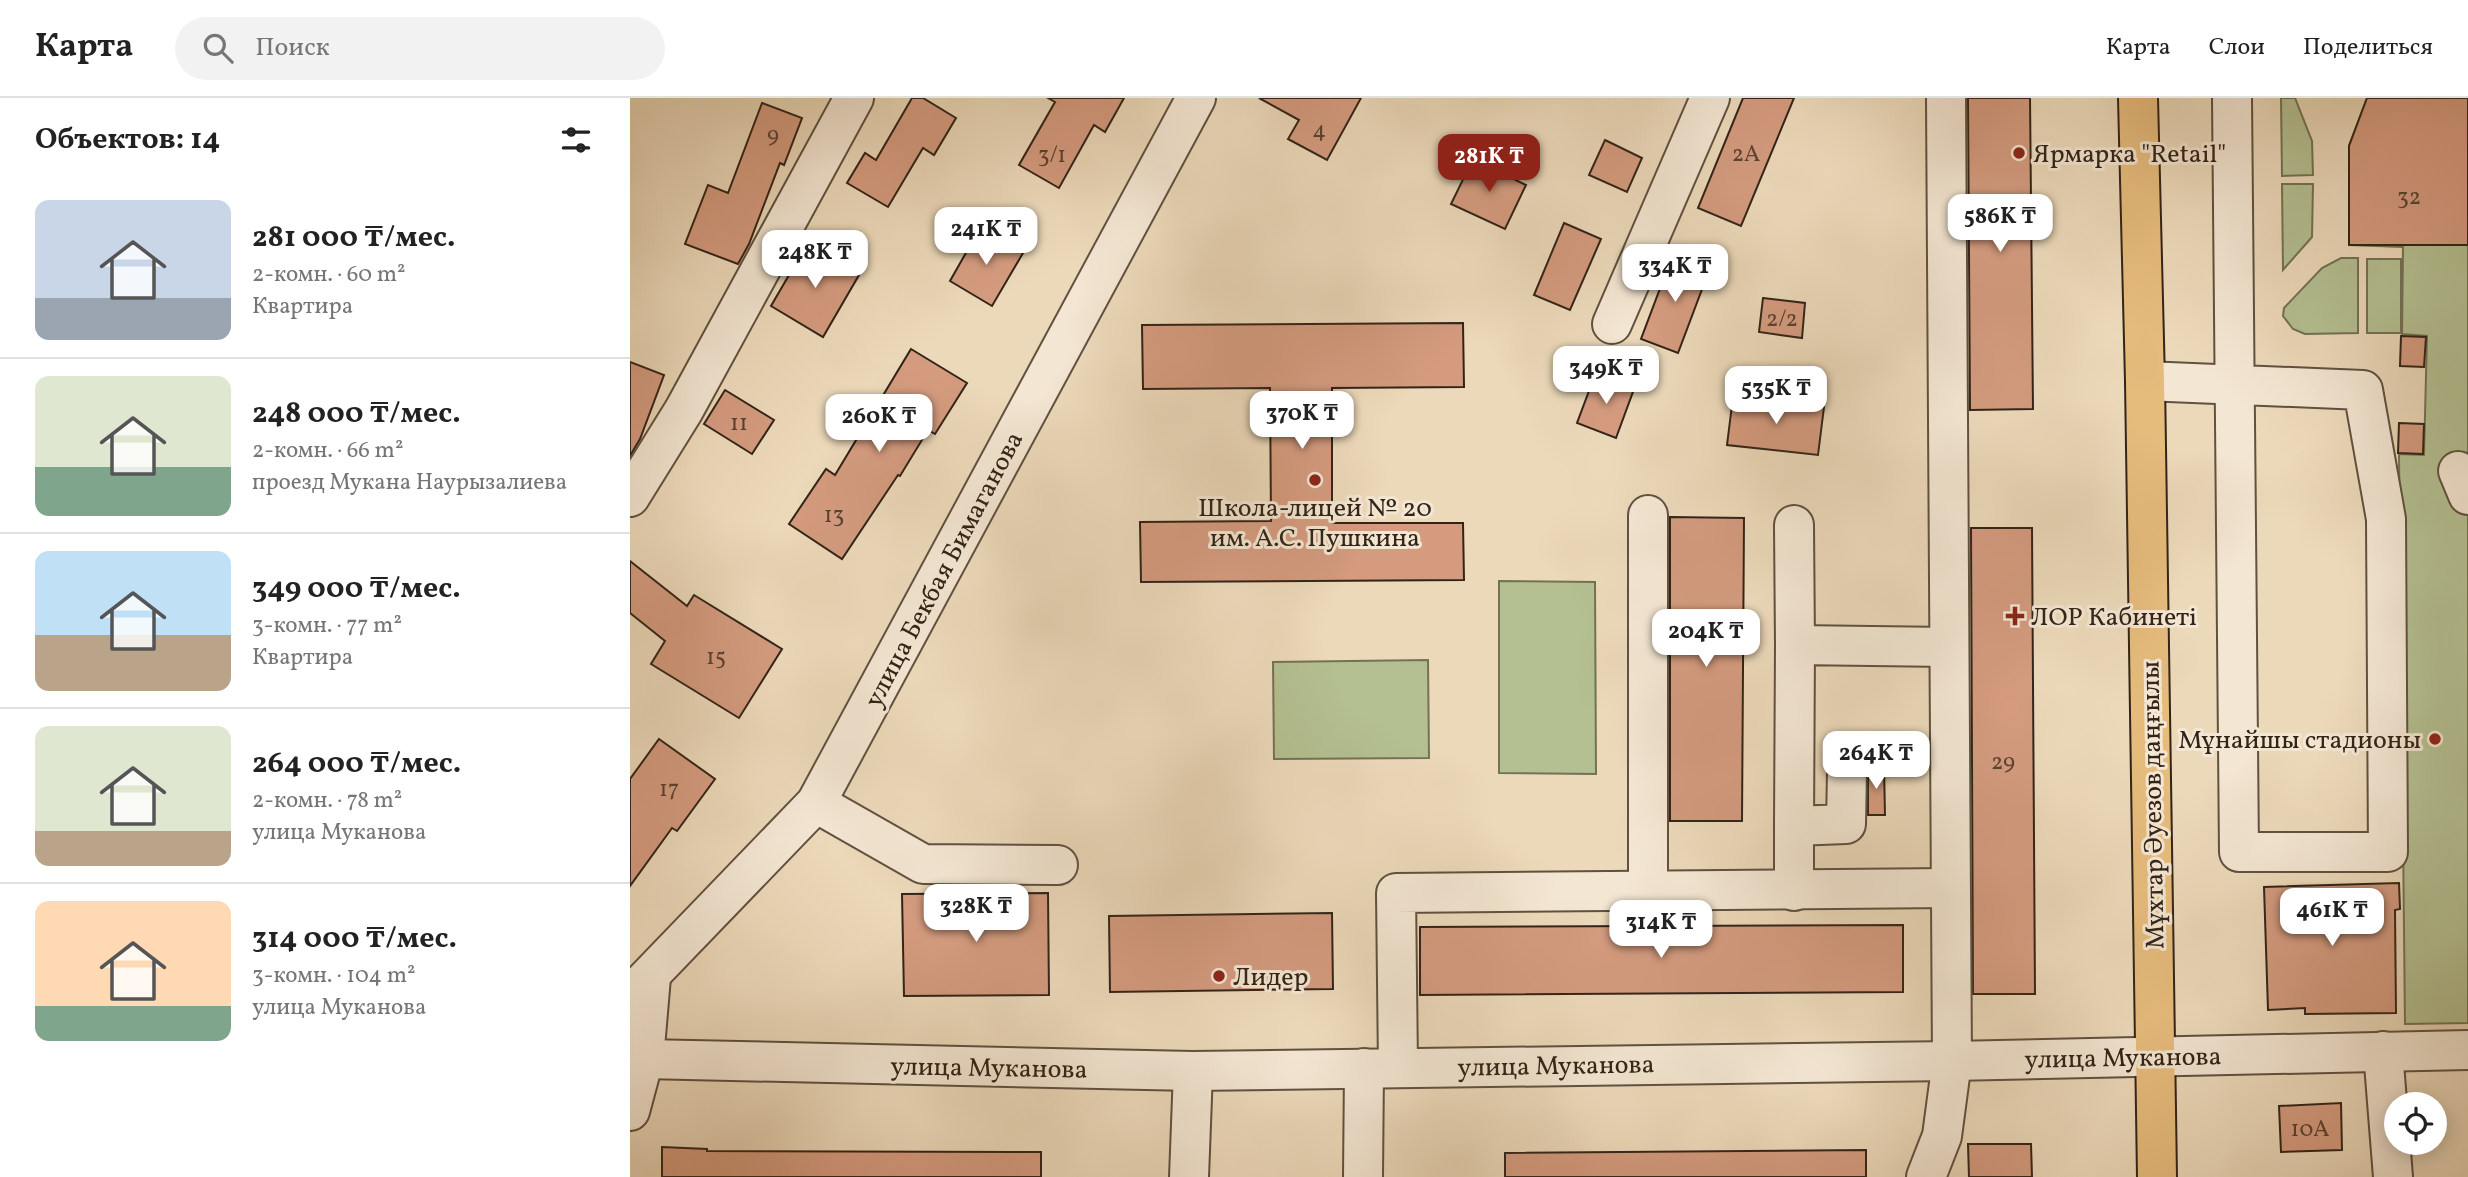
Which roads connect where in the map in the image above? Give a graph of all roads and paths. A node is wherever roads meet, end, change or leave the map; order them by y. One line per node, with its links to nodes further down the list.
1 (854, 98): 10 (street)
2 (1196, 98): 16 (street, улица Бекбая Бимаганова)
3 (1710, 98): 7 (street)
4 (1946, 98): 14 (street)
5 (2138, 98): 8 (main road, Мұхтар Әуезов даңғылы)
6 (2232, 98): 9 (street)
7 (1612, 324)
8 (2145, 381): 9 (street); 25 (main road, Мұхтар Әуезов даңғылы)
9 (2236, 384): 9 (street)
10 (630, 497)
11 (1648, 515): 21 (street)
12 (1794, 525): 13 (street)
13 (1796, 645): 14 (street); 17 (street)
14 (1949, 647): 19 (street)
15 (1847, 772): 17 (street)
16 (816, 803): 18 (street); 22 (street, улица Бекбая Бимаганова)
17 (1794, 826): 20 (street)
18 (1058, 865)
19 (1950, 888): 20 (street); 27 (street)
20 (1794, 891): 21 (street)
21 (1648, 892): 28 (street)
22 (640, 986): 26 (street)
23 (2468, 1050): 24 (street, улица Муканова)
24 (2383, 1051): 25 (street, улица Муканова); 35 (street)
25 (2156, 1056): 27 (street, улица Муканова); 34 (main road, Мұхтар Әуезов даңғылы)
26 (644, 1059): 29 (street, улица Муканова); 30 (street)
27 (1952, 1061): 28 (street, улица Муканова); 33 (street)
28 (1381, 1068): 29 (street, улица Муканова); 32 (street)
29 (1193, 1071): 31 (street)
30 (630, 1111)
31 (1189, 1177)
32 (1363, 1177)
33 (1926, 1177)
34 (2157, 1177)
35 (2393, 1177)

